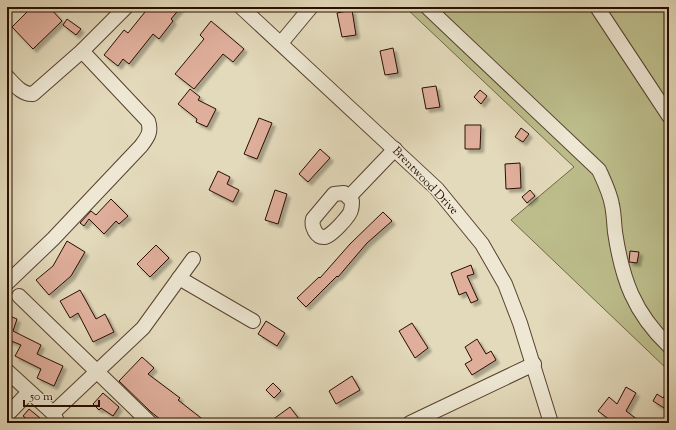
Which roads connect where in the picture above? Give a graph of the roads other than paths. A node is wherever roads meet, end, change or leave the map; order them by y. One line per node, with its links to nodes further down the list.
1 (126, 7): 7 (street)
2 (241, 7): 6 (street, Brentwood Drive)
3 (311, 7): 6 (street)
4 (427, 7): 17 (street)
5 (597, 7): 9 (street)
6 (281, 43): 10 (street, Brentwood Drive)
7 (82, 51): 8 (street); 14 (street)
8 (7, 77)
9 (669, 116)
10 (395, 149): 11 (street); 18 (street, Brentwood Drive)
11 (349, 197)
12 (193, 259): 13 (street)
13 (179, 278): 16 (street); 20 (street)
14 (7, 283)
15 (19, 296): 20 (street)
16 (253, 321)
17 (669, 346)
18 (534, 364): 25 (street); 26 (street, Brentwood Drive)
19 (7, 371): 21 (street)
20 (97, 372): 23 (street); 24 (street)
21 (28, 393): 22 (street); 23 (street)
22 (7, 415)
23 (56, 418)
24 (150, 423)
25 (410, 423)
26 (552, 423)

